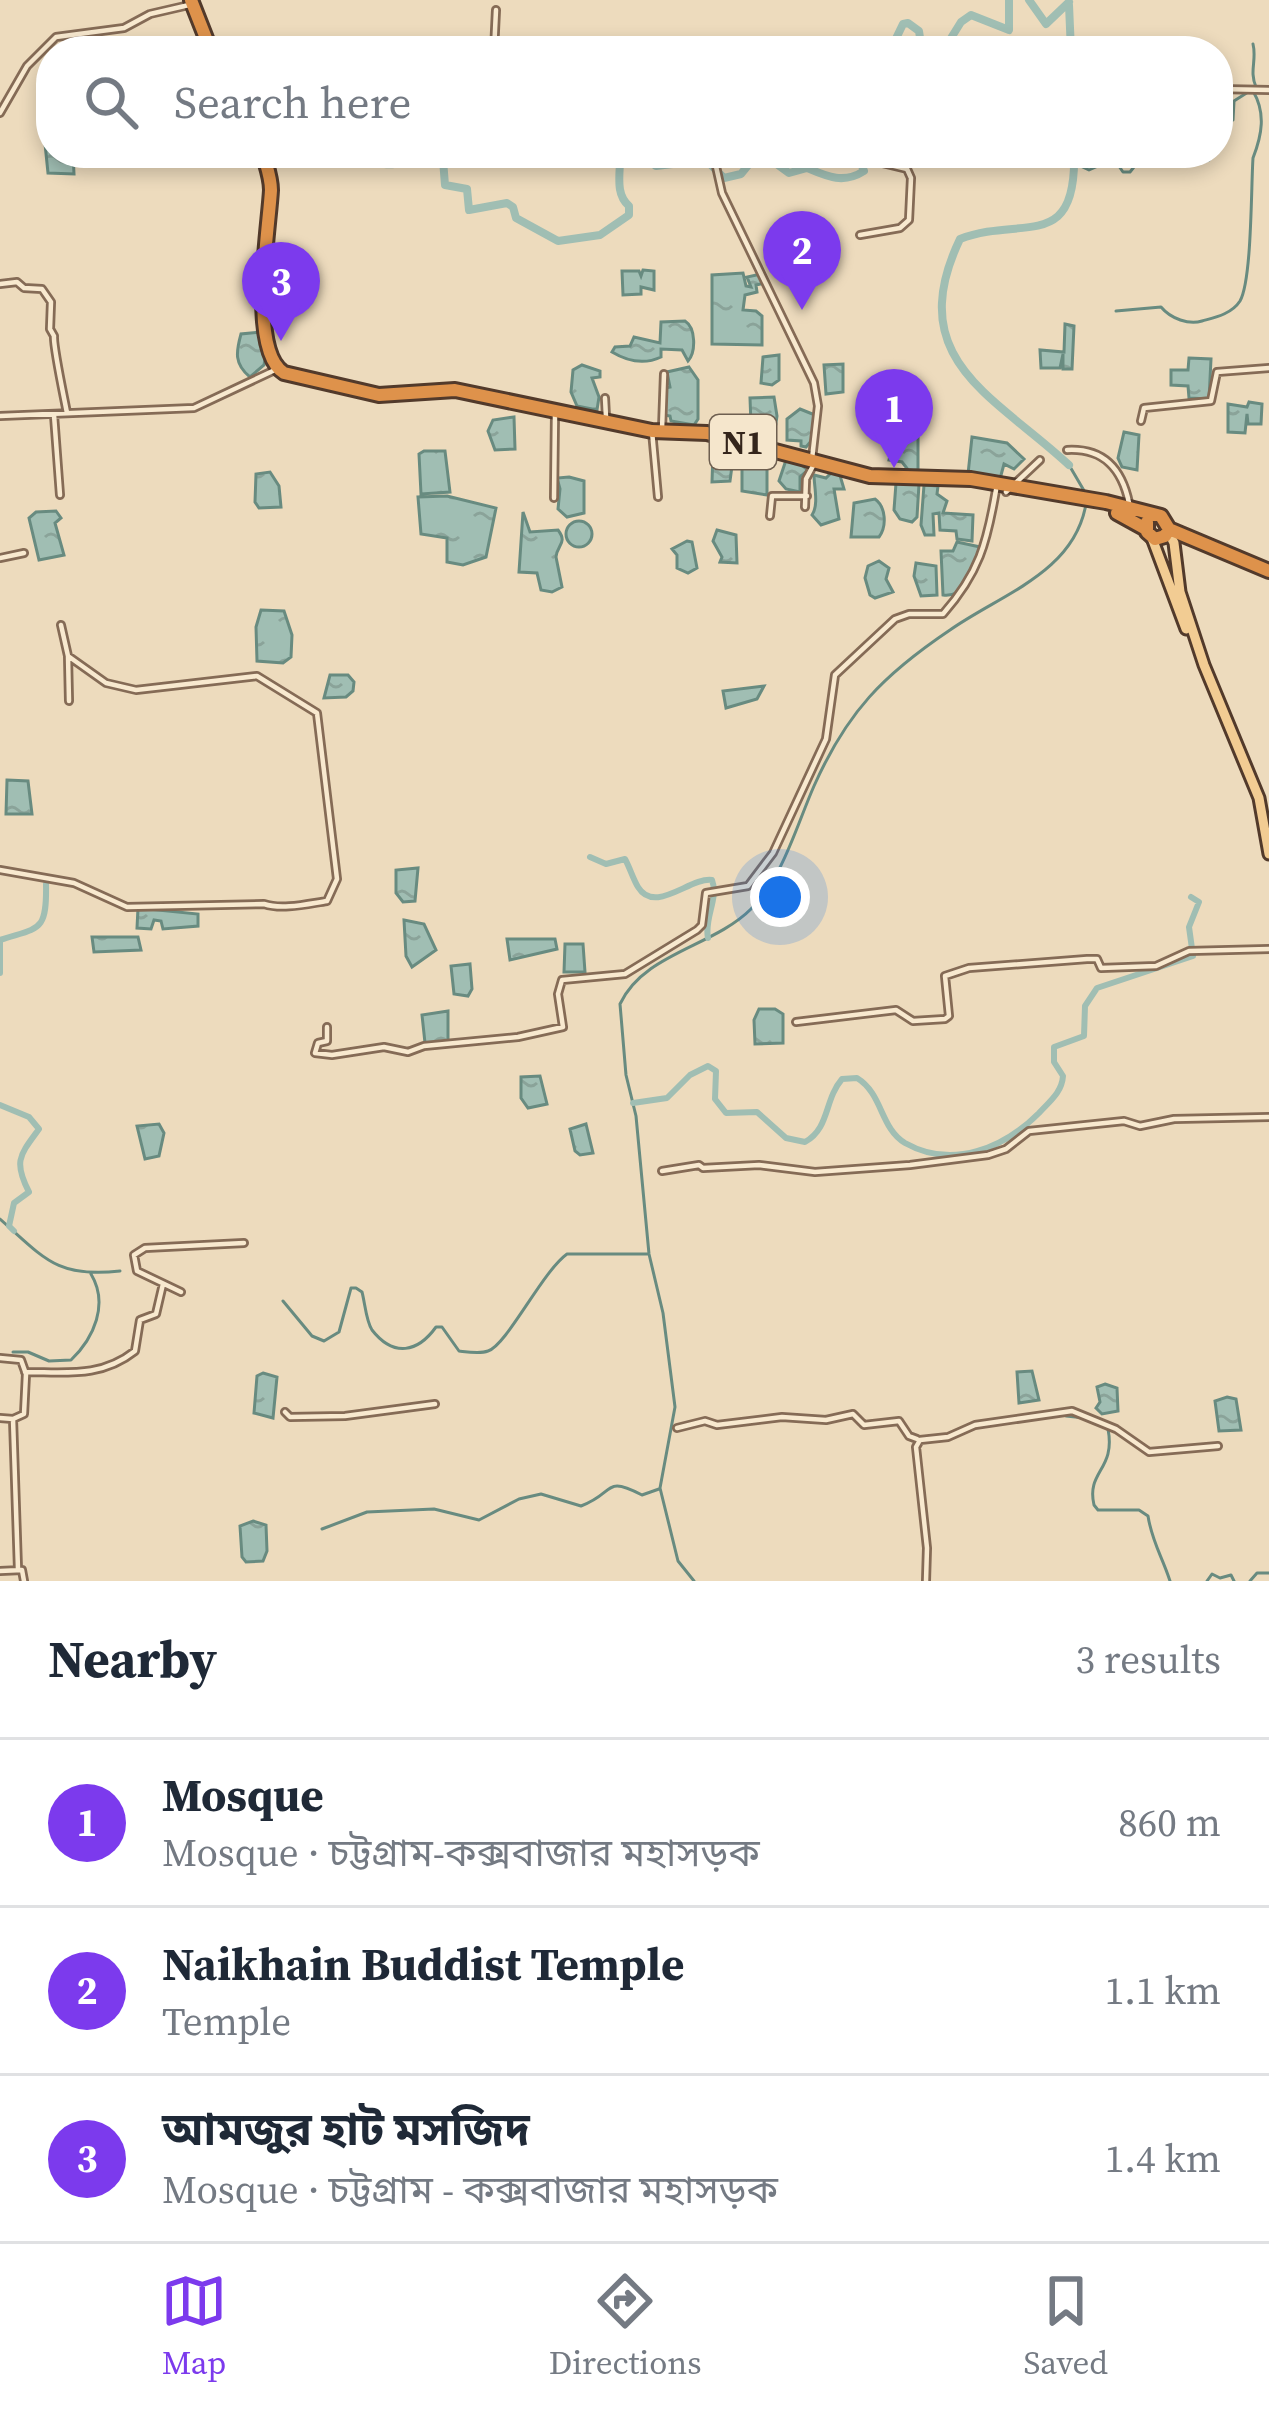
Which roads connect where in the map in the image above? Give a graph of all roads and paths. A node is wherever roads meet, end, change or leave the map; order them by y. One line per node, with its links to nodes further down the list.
1 (192, 2): 3 (street); 4 (highway)
2 (496, 10): 5 (street)
3 (64, 36)
4 (205, 36)
5 (495, 36)
6 (36, 57): 9 (street)
7 (1233, 89): 8 (street)
8 (1269, 90)
9 (0, 113)
10 (266, 168): 16 (highway)
11 (716, 168): 27 (street)
12 (903, 168): 13 (street)
13 (860, 235)
14 (0, 284): 20 (street)
15 (1269, 368): 23 (street)
16 (278, 369): 19 (highway, N1); 20 (street)
17 (664, 374): 25 (street)
18 (605, 398): 24 (street)
19 (555, 412): 24 (highway, N1); 33 (street)
20 (68, 413): 21 (street)
21 (53, 415): 22 (street); 30 (street)
22 (0, 416)
23 (1141, 421)
24 (606, 422): 25 (highway, N1)
25 (657, 431): 27 (highway, N1); 31 (street)
26 (1067, 449): 36 (street)
27 (814, 460): 29 (highway, N1); 32 (street)
28 (1040, 460): 29 (street)
29 (1004, 489): 34 (highway, N1); 52 (street)
30 (60, 495)
31 (658, 496)
32 (807, 496): 35 (street); 37 (street)
33 (554, 498)
34 (1105, 506): 36 (highway, N1); 39 (highway, N1)
35 (805, 507)
36 (1130, 509): 38 (highway, N1)
37 (770, 516)
38 (1164, 523): 39 (highway); 39 (highway); 42 (highway, N1); 46 (main road)
39 (1149, 533): 46 (main road)
40 (23, 553): 41 (street)
41 (0, 558)
42 (1269, 568)
43 (61, 625): 44 (street)
44 (68, 656): 45 (street); 49 (street)
45 (69, 701)
46 (1231, 733): 47 (main road)
47 (1267, 830): 48 (main road)
48 (1269, 854)
49 (0, 870)
50 (1269, 949): 51 (street)
51 (796, 1022)
52 (327, 1027)
53 (1269, 1117): 54 (street)
54 (662, 1171)
55 (244, 1243): 56 (street)
56 (164, 1284): 57 (street); 59 (street)
57 (181, 1292)
58 (0, 1358): 59 (street)
59 (26, 1372): 63 (street)
60 (435, 1404): 61 (street)
61 (285, 1412)
62 (0, 1418): 63 (street)
63 (13, 1419): 67 (street)
64 (677, 1428): 65 (street)
65 (920, 1440): 66 (street); 70 (street)
66 (1218, 1446)
67 (18, 1569): 68 (street); 69 (street)
68 (0, 1570)
69 (24, 1581)
70 (926, 1581)

